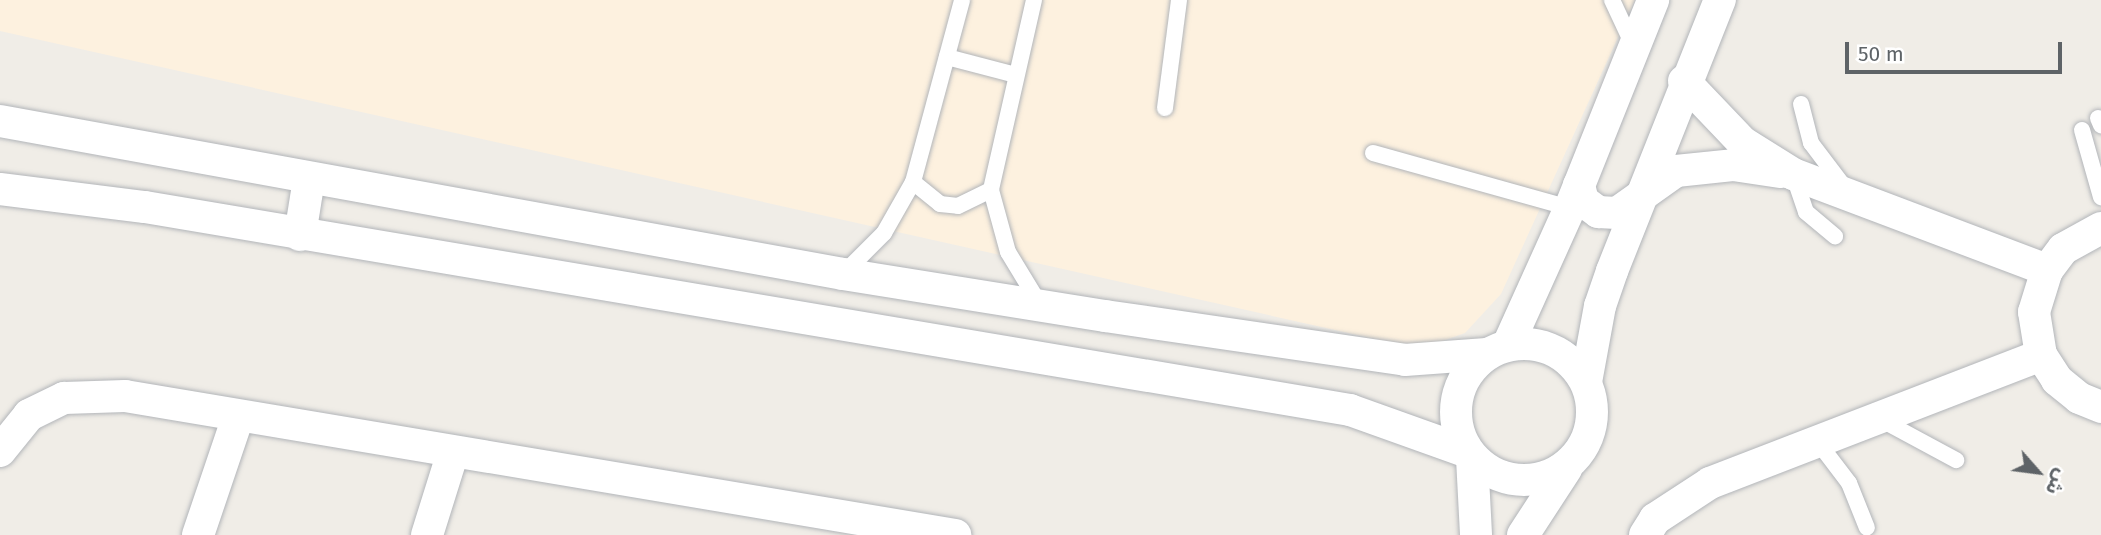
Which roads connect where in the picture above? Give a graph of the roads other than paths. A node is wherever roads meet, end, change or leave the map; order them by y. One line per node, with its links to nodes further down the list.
1 (962, 0): 8 (lane)
2 (1034, 0): 9 (lane)
3 (1179, 0): 12 (lane)
4 (1612, 0): 7 (lane)
5 (1653, 0): 7 (street)
6 (1720, 0): 10 (street)
7 (1633, 45): 22 (street)
8 (947, 57): 9 (lane); 18 (lane)
9 (1016, 75): 20 (lane)
10 (1684, 81): 16 (street); 21 (street)
11 (1801, 104): 24 (lane)
12 (1165, 108)
13 (0, 121): 17 (street)
14 (2082, 130): 23 (lane)
15 (1373, 153): 22 (lane)
16 (1793, 174): 21 (street); 24 (street); 27 (lane)
17 (309, 179): 26 (street); 29 (street)
18 (914, 181): 20 (lane); 29 (lane)
19 (0, 189): 26 (street)
20 (991, 190): 30 (lane)
21 (1645, 190): 22 (street); 35 (street)
22 (1574, 196): 32 (street)
23 (2101, 197)
24 (1853, 199): 28 (street)
25 (2101, 228): 28 (street)
26 (300, 235): 34 (street)
27 (1835, 236)
28 (2047, 270): 33 (street)
29 (843, 274): 30 (street)
30 (1041, 306): 31 (street)
31 (1105, 316): 32 (street); 34 (street)
32 (1497, 349): 35 (street); 42 (street)
33 (2041, 355): 36 (street); 38 (street)
34 (1097, 368): 42 (street)
35 (1587, 382): 44 (street)
36 (2101, 407)
37 (238, 417): 40 (street); 41 (street); 47 (street)
38 (1878, 418): 39 (street); 43 (lane)
39 (1817, 441): 45 (lane); 51 (street)
40 (0, 451)
41 (453, 452): 46 (street); 48 (street)
42 (1469, 455): 44 (street); 49 (street)
43 (1956, 460)
44 (1570, 463): 50 (street)
45 (1867, 528)
46 (947, 534)
47 (198, 535)
48 (427, 535)
49 (1476, 535)
50 (1523, 535)
51 (1645, 535)

